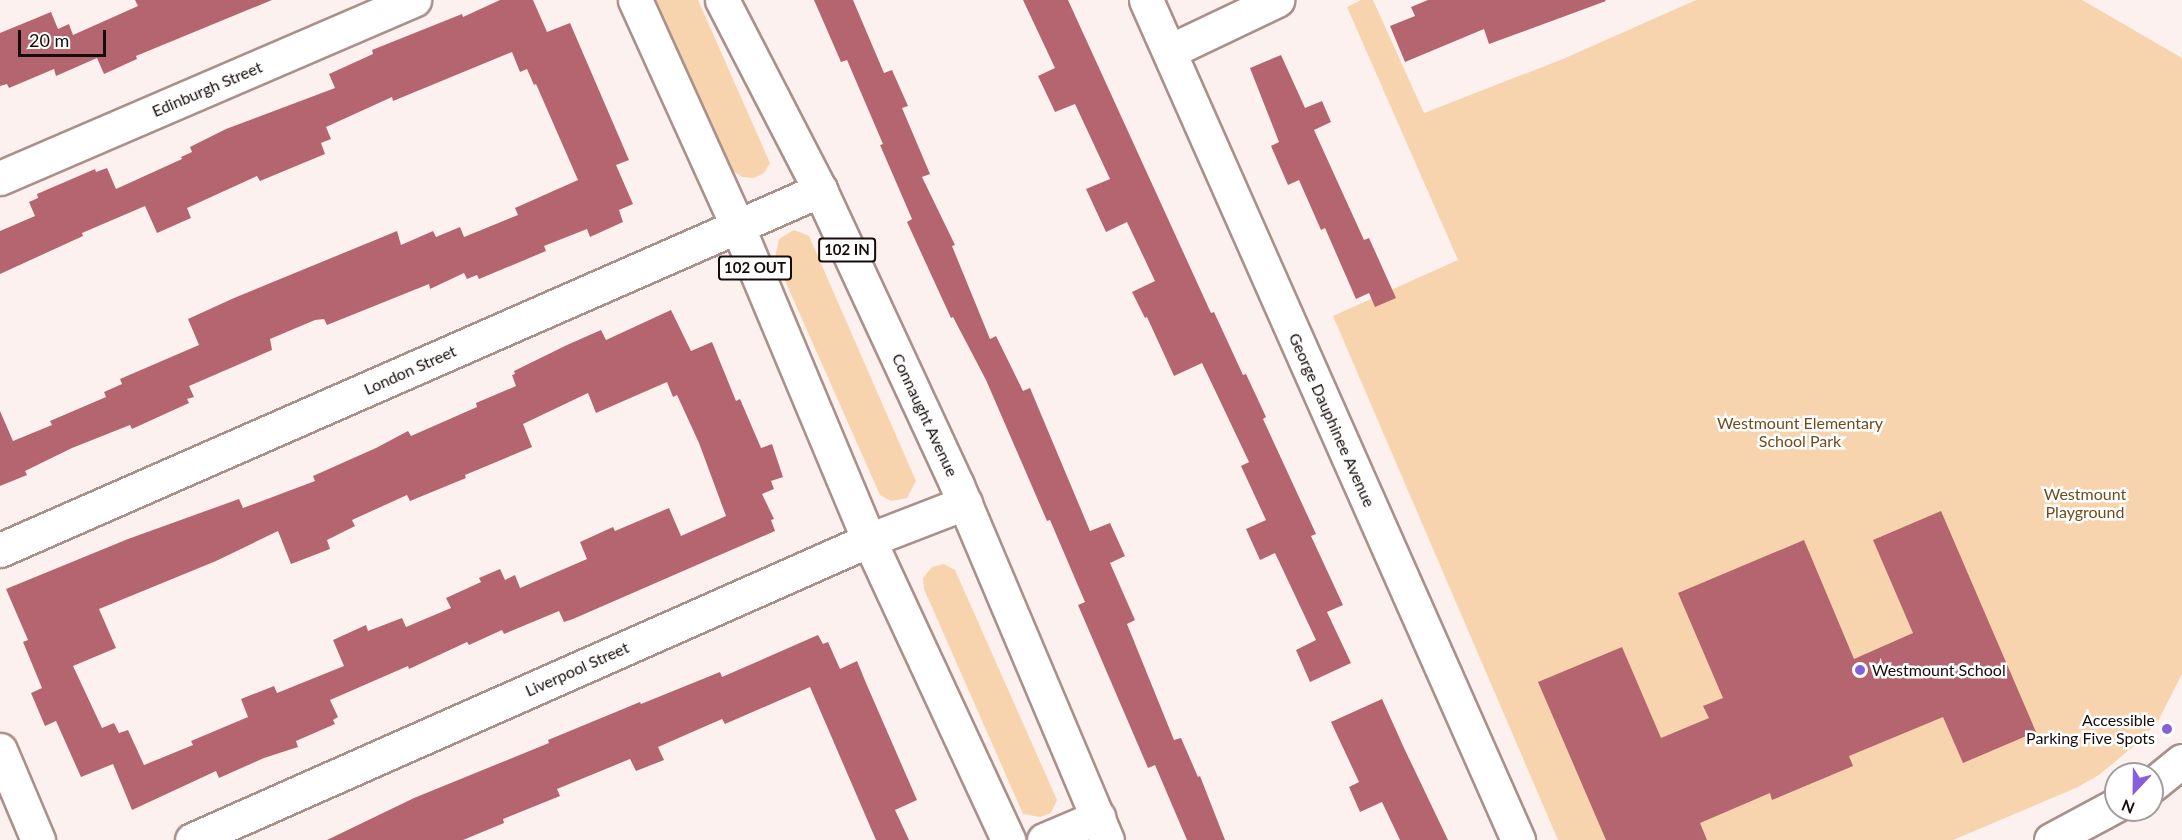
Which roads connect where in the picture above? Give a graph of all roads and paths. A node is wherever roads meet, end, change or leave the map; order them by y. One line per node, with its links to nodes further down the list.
1 (414, 0): 7 (street, Edinburgh Street)
2 (635, 0): 9 (street, 102 OUT)
3 (722, 0): 8 (street, Connaught Avenue / 102 IN)
4 (1146, 0): 6 (street, George Dauphinee Avenue)
5 (1277, 0): 6 (street)
6 (1170, 51): 22 (street, George Dauphinee Avenue)
7 (0, 178)
8 (820, 190): 9 (street, London Street); 10 (street, Connaught Avenue / 102 IN)
9 (737, 225): 11 (street, 102 OUT); 12 (street, London Street)
10 (965, 503): 11 (street, Liverpool Street); 17 (street, Connaught Avenue / 102 IN)
11 (869, 540): 19 (street, Liverpool Street); 20 (street, 102 OUT)
12 (0, 550)
13 (0, 750): 18 (street)
14 (2182, 761): 15 (street)
15 (2164, 775)
16 (2104, 811): 23 (street)
17 (1102, 829): 21 (street)
18 (38, 840)
19 (192, 840)
20 (1008, 840)
21 (1044, 840)
22 (1518, 840)
23 (2051, 840)

